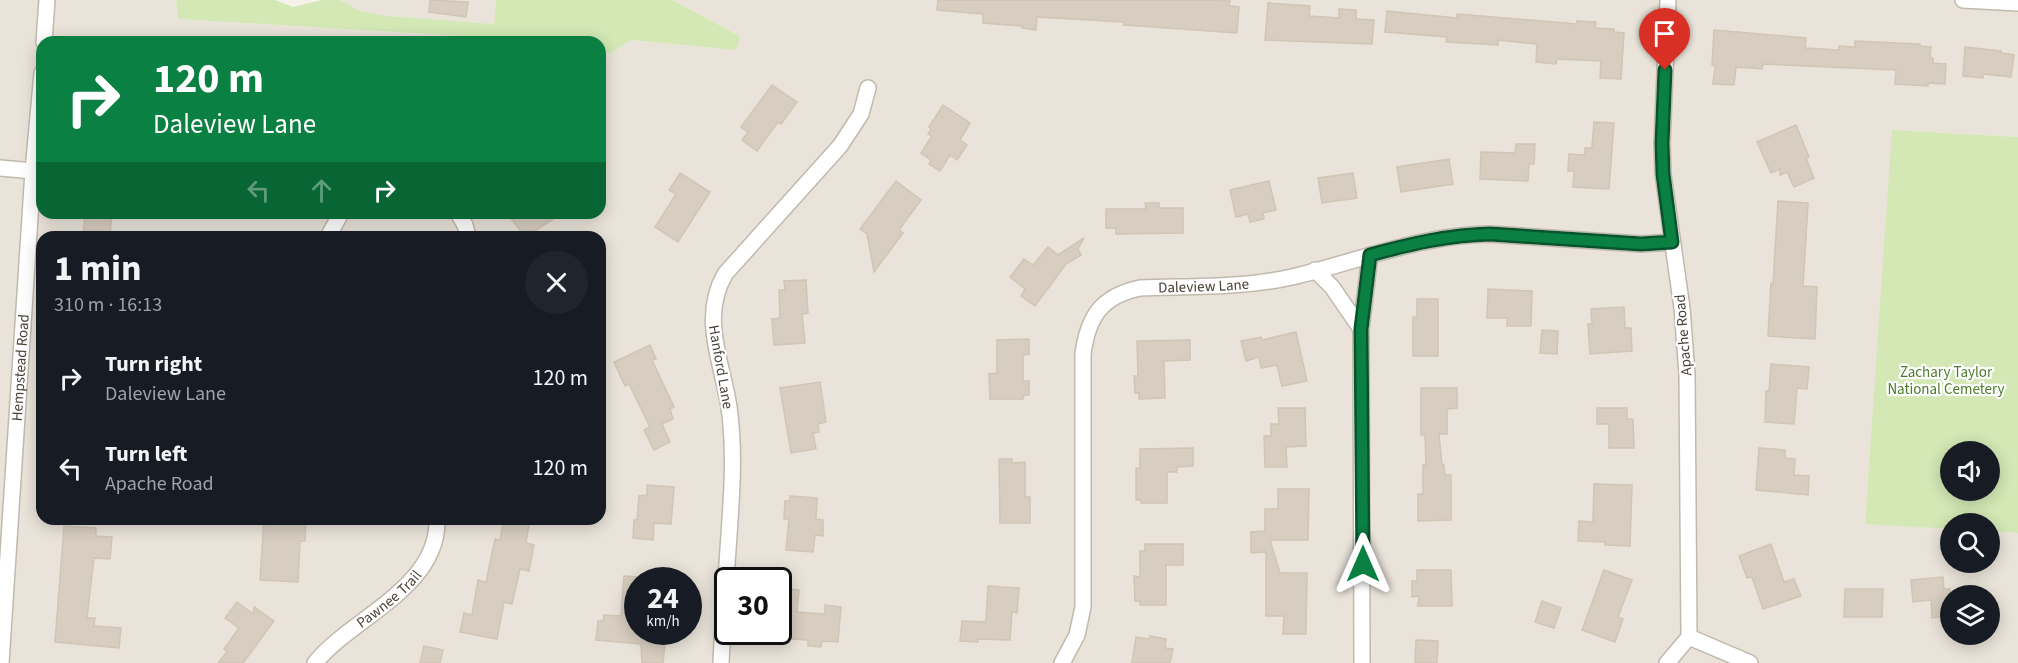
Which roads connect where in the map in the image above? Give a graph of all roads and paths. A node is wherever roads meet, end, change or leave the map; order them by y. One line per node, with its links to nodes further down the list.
1 (47, 0): 5 (street)
2 (1668, 0): 10 (street, Apache Road)
3 (1964, 0): 4 (street)
4 (2018, 3)
5 (44, 36)
6 (868, 88): 19 (street, Hanford Lane)
7 (36, 138): 9 (street, Hempstead Road)
8 (0, 168): 9 (street)
9 (33, 171): 14 (street, Hempstead Road)
10 (1672, 242): 11 (street, Daleview Lane); 16 (street, Apache Road)
11 (1370, 255): 12 (street, Daleview Lane); 13 (street)
12 (1315, 270): 13 (street); 20 (street, Daleview Lane)
13 (1361, 329): 21 (street)
14 (7, 471): 17 (street, Hempstead Road)
15 (436, 525): 18 (street, Pawnee Trail)
16 (1689, 637): 22 (street); 23 (street)
17 (1, 663)
18 (315, 663)
19 (721, 663)
20 (1062, 663)
21 (1362, 663)
22 (1667, 663)
23 (1750, 663)

